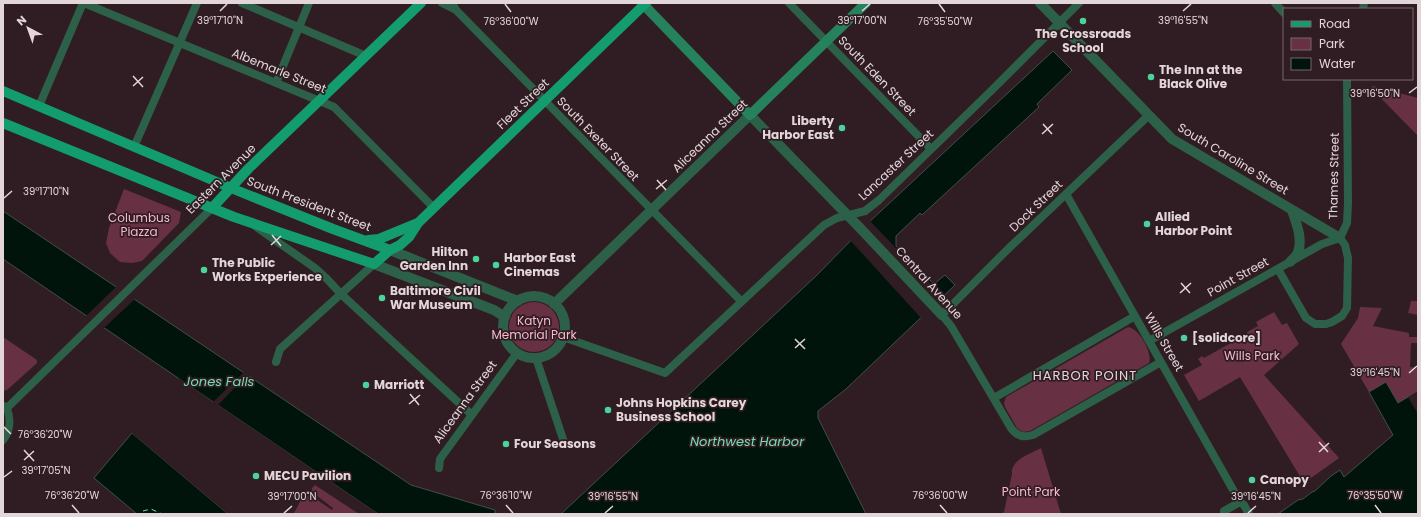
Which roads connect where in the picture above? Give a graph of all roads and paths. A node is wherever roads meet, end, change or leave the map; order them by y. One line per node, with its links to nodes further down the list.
1 (84, 3): 18 (street, Albemarle Street); 25 (street)
2 (197, 3): 18 (street)
3 (242, 3): 16 (street)
4 (309, 3): 16 (street)
5 (421, 3): 19 (main road, Eastern Avenue)
6 (442, 3): 13 (street, South Exeter Street)
7 (789, 3): 17 (street, South Eden Street)
8 (866, 3): 17 (main road, Aliceanna Street)
9 (1040, 3): 15 (street, South Caroline Street)
10 (1079, 3): 15 (street, Lancaster Street)
11 (1275, 3): 14 (street)
12 (644, 4): 24 (main road, Fleet Street); 26 (main road)
13 (454, 7): 24 (street, South Exeter Street)
14 (1283, 12)
15 (1059, 22): 27 (street, South Caroline Street); 30 (street, Lancaster Street)
16 (299, 27): 19 (street); 21 (street)
17 (826, 42): 26 (main road, Aliceanna Street); 30 (street, South Eden Street)
18 (180, 43): 21 (street, Albemarle Street); 29 (street)
19 (366, 56): 23 (main road, Eastern Avenue)
20 (1347, 80): 40 (street, Thames Street)
21 (276, 83): 23 (street, Albemarle Street)
22 (3, 91): 25 (main road, South President Street)
23 (319, 101): 31 (main road, Eastern Avenue); 34 (street, Albemarle Street)
24 (545, 101): 34 (main road, Fleet Street); 35 (street, South Exeter Street)
25 (39, 106): 29 (main road, South President Street)
26 (750, 115): 35 (street, Aliceanna Street); 37 (street, Central Avenue)
27 (1149, 115): 32 (street, Dock Street); 36 (street, South Caroline Street)
28 (3, 123): 33 (main road)
29 (134, 147): 31 (main road, South President Street)
30 (931, 149): 37 (street, Lancaster Street)
31 (231, 188): 33 (main road, Eastern Avenue); 41 (main road, South President Street)
32 (1066, 194): 50 (street, Dock Street); 51 (street, Wills Street)
33 (212, 208): 38 (main road); 60 (street, Eastern Avenue)
34 (434, 208): 39 (main road, Fleet Street)
35 (651, 210): 48 (street, South Exeter Street); 49 (street, Aliceanna Street)
36 (1292, 210): 40 (street, South Caroline Street); 43 (street)
37 (847, 215): 48 (street, Lancaster Street); 50 (street, Central Avenue)
38 (251, 223): 44 (main road); 46 (street)
39 (418, 223): 41 (main road, Fleet Street); 42 (main road, Fleet Street)
40 (1340, 238): 43 (street, Point Street); 45 (street)
41 (361, 239): 42 (main road, South President Street)
42 (390, 250): 44 (main road, Fleet Street); 47 (street, South President Street)
43 (1290, 262): 45 (street, Point Street)
44 (374, 264): 46 (street, Fleet Street); 52 (street)
45 (1278, 269): 54 (street, Point Street)
46 (340, 294): 57 (street, Fleet Street); 61 (street)
47 (518, 301): 49 (street); 52 (street)
48 (741, 302): 53 (street, Lancaster Street)
49 (554, 304): 53 (street)
50 (939, 312): 59 (street, Central Avenue)
51 (1135, 316): 54 (street, Wills Street); 59 (street)
52 (505, 317): 55 (street)
53 (563, 337): 56 (street)
54 (1149, 341): 58 (street, Wills Street)
55 (517, 353): 56 (street); 61 (street, Aliceanna Street)
56 (536, 358): 63 (street)
57 (276, 362)
58 (1161, 362): 59 (street, Central Avenue); 65 (street, Wills Street)
59 (994, 398)
60 (5, 407): 62 (street, Eastern Avenue)
61 (472, 415): 64 (street, Aliceanna Street)
62 (3, 440)
63 (565, 445)
64 (439, 468)
65 (1240, 502): 66 (street); 67 (street, Wills Street)
66 (1224, 514)
67 (1249, 514)

